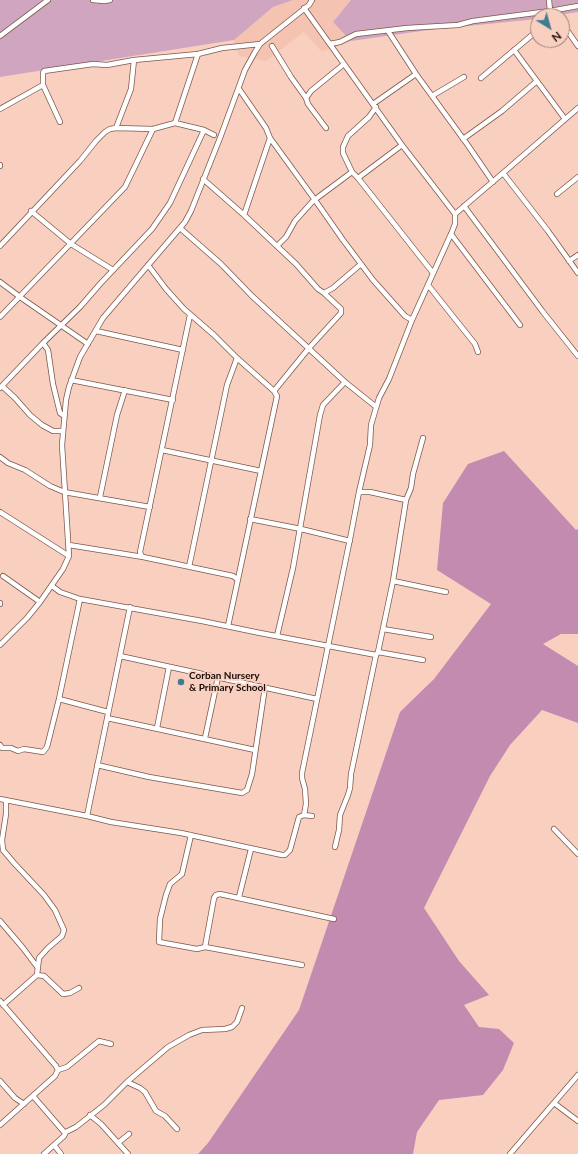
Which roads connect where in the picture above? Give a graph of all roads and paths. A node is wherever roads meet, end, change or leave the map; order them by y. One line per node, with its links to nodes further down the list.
1 (48, 0): 11 (street)
2 (93, 0): 3 (street)
3 (110, 0)
4 (312, 0): 6 (street)
5 (578, 6): 7 (street)
6 (304, 8): 13 (street); 14 (street)
7 (565, 8)
8 (530, 13): 9 (street)
9 (388, 31): 14 (street); 21 (street)
10 (570, 34): 16 (street)
11 (0, 36)
12 (530, 37): 17 (street)
13 (260, 44): 18 (street); 26 (street)
14 (330, 44): 20 (street)
15 (272, 46): 28 (street)
16 (578, 46)
17 (514, 50): 23 (street); 24 (street)
18 (198, 54): 19 (street); 34 (street)
19 (134, 60): 25 (street); 35 (street)
20 (344, 64): 28 (street); 29 (street)
21 (416, 74): 27 (street); 29 (street)
22 (464, 77): 27 (street)
23 (481, 78)
24 (537, 81): 32 (street); 41 (street)
25 (43, 85): 31 (street); 33 (street)
26 (239, 89): 40 (street); 47 (street)
27 (432, 96): 41 (street)
28 (306, 98): 36 (street)
29 (375, 106): 42 (street); 43 (street)
30 (578, 108): 32 (street)
31 (0, 109)
32 (565, 119): 44 (street)
33 (60, 122)
34 (175, 122): 37 (street); 38 (street)
35 (116, 128): 37 (street); 52 (street)
36 (326, 128)
37 (153, 129): 57 (street)
38 (204, 130): 39 (street); 64 (street)
39 (214, 135)
40 (270, 138): 50 (street); 54 (street)
41 (463, 139): 48 (street)
42 (402, 144): 46 (street); 53 (street)
43 (352, 172): 46 (street); 50 (street)
44 (503, 173): 48 (street); 61 (street)
45 (578, 177): 49 (street)
46 (358, 178): 65 (street)
47 (203, 179): 54 (street); 55 (street)
48 (493, 182): 51 (street)
49 (557, 194)
50 (315, 200): 59 (street); 62 (street)
51 (464, 206): 53 (street); 82 (street)
52 (31, 212): 57 (street); 58 (street)
53 (455, 214): 56 (street)
54 (244, 215): 59 (street)
55 (180, 228): 63 (street); 79 (street)
56 (451, 234): 65 (street); 74 (street)
57 (71, 244): 64 (street); 70 (street)
58 (0, 246)
59 (277, 246): 69 (street)
60 (578, 255): 61 (street)
61 (569, 261): 66 (street)
62 (361, 264): 69 (street); 73 (street)
63 (148, 265): 71 (street); 76 (street)
64 (113, 270): 75 (street)
65 (433, 273): 68 (street)
66 (578, 273)
67 (0, 282): 70 (street)
68 (428, 285): 73 (street); 81 (street)
69 (324, 292): 79 (street)
70 (20, 298): 72 (street); 75 (street)
71 (190, 315): 80 (street); 83 (street)
72 (0, 317)
73 (412, 320): 90 (street)
74 (520, 325)
75 (61, 326): 77 (street); 78 (street)
76 (96, 331): 78 (street); 80 (street)
77 (43, 343): 86 (street); 91 (street)
78 (88, 344): 84 (street)
79 (309, 348): 85 (street); 88 (street)
80 (183, 350): 89 (street)
81 (478, 352)
82 (578, 356)
83 (237, 358): 88 (street); 96 (street)
84 (71, 380): 87 (street); 91 (street)
85 (345, 382): 90 (street); 105 (street)
86 (1, 387): 92 (street)
87 (124, 390): 89 (street); 100 (street)
88 (274, 391): 97 (street)
89 (173, 400): 94 (street)
90 (376, 406): 99 (street)
91 (64, 416): 92 (street)
92 (63, 431): 98 (street)
93 (423, 438): 101 (street)
94 (162, 450): 96 (street); 102 (street)
95 (0, 457): 98 (street)
96 (212, 460): 97 (street); 110 (street)
97 (260, 471): 104 (street)
98 (64, 492): 100 (street); 107 (street)
99 (359, 492): 101 (street); 106 (street)
100 (100, 497): 102 (street)
101 (406, 500): 113 (street)
102 (150, 507): 109 (street)
103 (0, 512): 108 (street)
104 (250, 520): 105 (street); 112 (street)
105 (300, 529): 106 (street); 121 (street)
106 (350, 541): 124 (street)
107 (69, 545): 108 (street); 109 (street)
108 (69, 556): 114 (street)
109 (143, 557): 110 (street)
110 (189, 567): 112 (street)
111 (3, 576): 117 (street)
112 (237, 579): 119 (street)
113 (393, 581): 115 (street); 120 (street)
114 (52, 586): 116 (street); 117 (street)
115 (446, 592)
116 (80, 598): 118 (street); 131 (street)
117 (40, 602): 123 (street)
118 (130, 607): 119 (street); 126 (street)
119 (228, 626): 121 (street)
120 (383, 629): 122 (street); 125 (street)
121 (277, 636): 124 (street)
122 (430, 636)
123 (0, 645)
124 (328, 646): 125 (street); 132 (street)
125 (377, 654): 127 (street); 147 (street)
126 (120, 656): 128 (street); 133 (street)
127 (423, 660)
128 (169, 666): 129 (street); 135 (street)
129 (218, 677): 130 (street); 136 (street)
130 (265, 687): 132 (street); 138 (street)
131 (59, 699): 133 (street); 137 (street)
132 (317, 699): 142 (street)
133 (108, 712): 134 (street)
134 (107, 718): 135 (street); 139 (street)
135 (157, 728): 136 (street)
136 (205, 738): 138 (street)
137 (0, 744)
138 (255, 750): 139 (street)
139 (97, 766): 143 (street)
140 (0, 799): 141 (street)
141 (6, 801): 143 (street); 155 (street)
142 (304, 815): 144 (street); 148 (street)
143 (88, 816): 146 (street)
144 (312, 816)
145 (554, 829): 149 (street)
146 (191, 836): 148 (street); 153 (street)
147 (335, 847)
148 (251, 849): 150 (street)
149 (578, 854)
150 (239, 897): 151 (street); 153 (street)
151 (334, 919)
152 (0, 921): 155 (street)
153 (205, 946): 154 (street)
154 (302, 966)
155 (38, 968): 156 (street)
156 (37, 975): 157 (street); 158 (street)
157 (79, 988)
158 (1, 1003): 161 (street)
159 (242, 1008): 164 (street)
160 (111, 1044): 161 (street)
161 (58, 1070): 165 (street)
162 (578, 1075): 166 (street)
163 (0, 1081): 167 (street)
164 (127, 1082): 168 (street); 171 (street)
165 (33, 1096): 167 (street); 172 (street)
166 (554, 1103): 169 (street); 179 (street)
167 (24, 1104): 170 (street)
168 (90, 1115): 172 (street); 174 (street)
169 (578, 1121)
170 (0, 1125)
171 (176, 1129)
172 (66, 1132): 175 (street)
173 (129, 1134): 174 (street)
174 (118, 1143): 176 (street)
175 (54, 1145): 177 (street); 178 (street)
176 (126, 1153)
177 (44, 1154)
178 (61, 1154)
179 (510, 1154)

